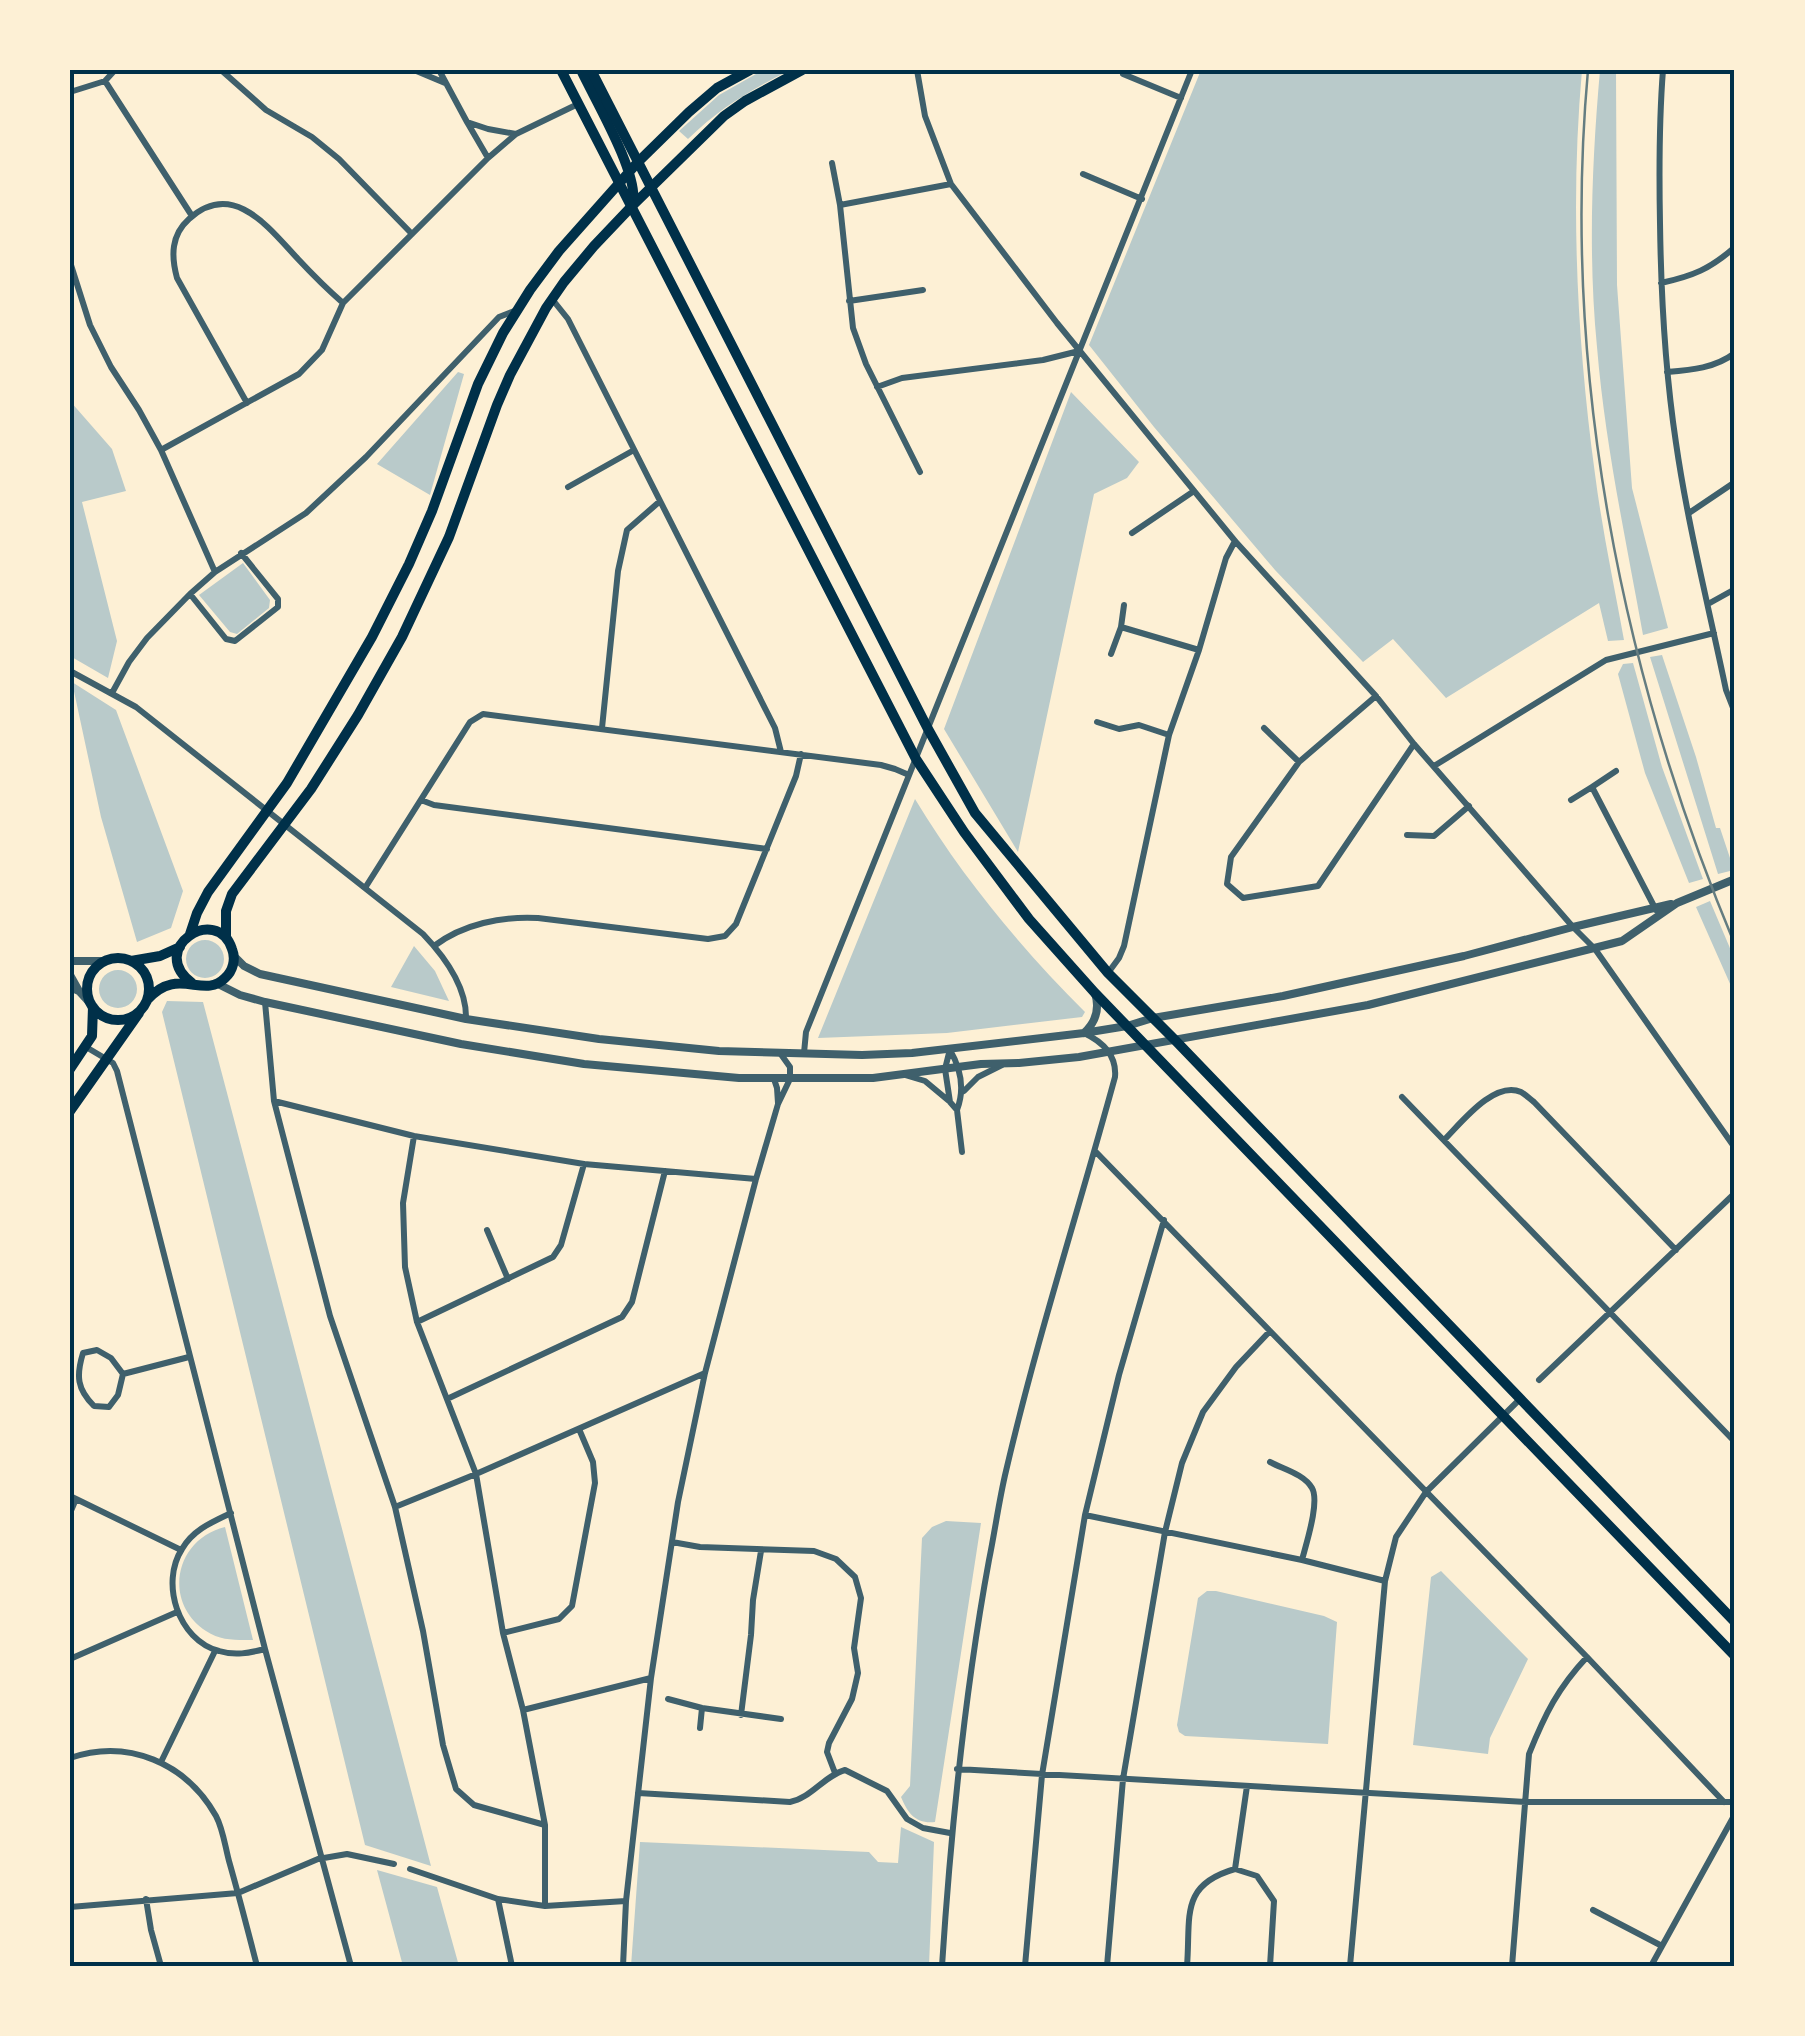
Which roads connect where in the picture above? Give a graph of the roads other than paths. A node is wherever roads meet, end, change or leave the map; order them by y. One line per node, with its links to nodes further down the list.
1 (115, 70): 14 (street)
2 (221, 70): 33 (street)
3 (414, 70): 15 (street)
4 (440, 70): 15 (street)
5 (561, 70): 18 (main road)
6 (581, 70): 24 (main road)
7 (591, 70): 22 (main road)
8 (750, 70): 22 (main road)
9 (802, 70): 28 (main road)
10 (918, 70): 27 (street)
11 (1192, 70): 17 (street)
12 (1663, 70): 36 (street)
13 (1123, 74): 17 (street)
14 (105, 81): 16 (street); 32 (street)
15 (447, 84): 19 (street)
16 (70, 92)
17 (1181, 98): 29 (street)
18 (578, 104): 20 (street); 26 (main road)
19 (467, 122): 20 (street); 21 (street)
20 (516, 134): 21 (street)
21 (488, 158): 33 (street)
22 (638, 162): 24 (main road); 28 (main road)
23 (832, 164): 31 (street)
24 (629, 172): 26 (main road); 30 (main road)
25 (1083, 174): 29 (street)
26 (620, 182): 30 (main road); 41 (main road)
27 (951, 184): 31 (street); 42 (street)
28 (651, 186): 30 (main road); 75 (main road)
29 (1142, 199): 42 (street)
30 (632, 206): 38 (main road); 80 (main road)
31 (840, 206): 39 (street)
32 (192, 216): 40 (street); 46 (street)
33 (412, 234): 40 (street)
34 (1735, 248): 36 (street)
35 (70, 262): 47 (street)
36 (1661, 283): 44 (street)
37 (923, 290): 39 (street)
38 (552, 299): 48 (street); 90 (main road)
39 (850, 301): 45 (street)
40 (343, 303): 46 (street)
41 (517, 310): 57 (street); 89 (main road)
42 (1080, 350): 45 (street); 52 (street); 75 (street)
43 (1735, 353): 44 (street)
44 (1668, 372): 54 (street)
45 (877, 387): 49 (street)
46 (247, 403): 47 (street)
47 (161, 450): 58 (street)
48 (634, 450): 51 (street); 53 (street)
49 (920, 472)
50 (1735, 482): 54 (street)
51 (568, 487)
52 (1194, 491): 55 (street); 56 (street)
53 (659, 502): 73 (street); 78 (street)
54 (1688, 513): 61 (street)
55 (1132, 533)
56 (1235, 541): 65 (street); 70 (street)
57 (242, 553): 58 (street); 60 (street)
58 (215, 572): 60 (street)
59 (1735, 589): 61 (street)
60 (190, 594): 69 (street)
61 (1708, 604): 64 (street)
62 (1124, 605): 63 (street)
63 (1122, 627): 65 (street); 66 (street)
64 (1714, 633): 68 (street); 82 (street)
65 (1200, 650): 76 (street)
66 (1111, 654)
67 (70, 670): 69 (street)
68 (1731, 688): 71 (street)
69 (112, 694): 89 (street)
70 (1376, 696): 77 (street); 81 (street)
71 (1735, 713)
72 (1098, 722): 76 (street)
73 (602, 728): 78 (street); 86 (street)
74 (1264, 728): 81 (street)
75 (928, 729): 80 (street); 106 (main road)
76 (1169, 735): 106 (street)
77 (1414, 744): 81 (street); 82 (street)
78 (781, 752): 79 (street)
79 (802, 754): 84 (street); 92 (street)
80 (916, 758): 84 (street); 111 (main road)
81 (1299, 762)
82 (1434, 766): 88 (street)
83 (1616, 771): 85 (street)
84 (909, 776): 125 (street)
85 (1592, 787): 87 (street); 95 (street)
86 (420, 800): 92 (street); 94 (street)
87 (1571, 800)
88 (1469, 806): 91 (street); 96 (street)
89 (268, 812): 90 (street); 97 (main road)
90 (284, 825): 94 (street); 98 (main road)
91 (1406, 835)
92 (767, 848): 99 (street)
93 (1735, 879): 95 (street)
94 (364, 888): 99 (street)
95 (1657, 911): 96 (street); 101 (street)
96 (1573, 927): 101 (street); 115 (street)
97 (190, 934): 98 (main road); 100 (main road)
98 (226, 938): 102 (main road)
99 (434, 946): 116 (street)
100 (180, 947): 105 (main road); 108 (main road)
101 (1595, 949): 119 (street); 143 (street)
102 (234, 956): 109 (main road); 116 (street)
103 (70, 960): 104 (street)
104 (105, 961): 105 (main road); 114 (main road)
105 (130, 961): 113 (main road)
106 (1108, 973): 115 (main road)
107 (70, 976): 110 (street)
108 (192, 983): 109 (main road); 113 (main road)
109 (218, 984): 112 (street)
110 (74, 989): 114 (street)
111 (1095, 992): 117 (main road); 118 (street)
112 (265, 1002): 132 (street); 136 (street)
113 (145, 1004): 114 (main road); 126 (main road)
114 (92, 1005): 121 (main road)
115 (1153, 1018): 117 (street); 119 (main road)
116 (466, 1019): 124 (street)
117 (1127, 1026): 118 (street); 120 (main road)
118 (1084, 1033): 122 (street); 123 (street)
119 (1174, 1039): 120 (street); 161 (main road)
120 (1145, 1044): 123 (street); 163 (main road)
121 (86, 1047): 126 (street); 129 (main road)
122 (950, 1048): 125 (street); 128 (street); 130 (street)
123 (1108, 1051): 127 (street); 144 (street)
124 (779, 1052): 125 (street); 133 (street)
125 (804, 1053)
126 (107, 1060): 140 (main road); 157 (street)
127 (1004, 1064): 128 (street); 134 (street)
128 (960, 1067): 130 (street); 134 (street)
129 (70, 1068)
130 (945, 1069): 131 (street); 137 (street)
131 (902, 1074): 133 (street); 137 (street)
132 (774, 1078): 133 (street); 138 (street)
133 (790, 1079): 138 (street)
134 (962, 1094): 139 (street)
135 (1402, 1097): 142 (street)
136 (274, 1101): 141 (street); 170 (street)
137 (950, 1102): 139 (street)
138 (778, 1104): 148 (street)
139 (957, 1110): 145 (street)
140 (70, 1111)
141 (414, 1136): 146 (street); 155 (street)
142 (1444, 1140): 152 (street); 154 (street)
143 (1735, 1148)
144 (1095, 1151): 150 (street); 197 (street)
145 (962, 1152)
146 (584, 1164): 147 (street); 153 (street)
147 (665, 1171): 148 (street); 162 (street)
148 (756, 1178): 158 (street)
149 (1735, 1193): 152 (street)
150 (1164, 1220): 156 (street); 173 (street)
151 (487, 1230): 153 (street)
152 (1676, 1250): 154 (street)
153 (508, 1278): 155 (street)
154 (1610, 1314): 160 (street); 165 (street)
155 (416, 1322): 162 (street)
156 (1270, 1331): 168 (street); 174 (street)
157 (189, 1357): 159 (street); 172 (street)
158 (705, 1373): 164 (street); 175 (street)
159 (123, 1374): 159 (street)
160 (1539, 1380)
161 (1521, 1398): 163 (street); 181 (main road)
162 (447, 1399): 167 (street)
163 (1503, 1417): 168 (street); 185 (main road)
164 (579, 1429): 167 (street); 182 (street)
165 (1735, 1442)
166 (1270, 1462): 178 (street)
167 (476, 1474): 170 (street); 182 (street)
168 (1426, 1492): 179 (street); 186 (street)
169 (73, 1498): 171 (street); 176 (street)
170 (395, 1507): 208 (street)
171 (70, 1513)
172 (231, 1513): 176 (street); 183 (street)
173 (1085, 1515): 174 (street); 199 (street)
174 (1165, 1532): 178 (street); 200 (street)
175 (672, 1542): 177 (street); 188 (street)
176 (181, 1550): 180 (street)
177 (761, 1551): 192 (street); 198 (street)
178 (1302, 1560): 179 (street)
179 (1385, 1581): 202 (street)
180 (177, 1612): 184 (street); 187 (street)
181 (1735, 1622)
182 (503, 1632): 191 (street)
183 (265, 1649): 184 (street); 210 (street)
184 (215, 1651): 196 (street)
185 (1735, 1656)
186 (1587, 1657): 204 (street); 205 (street)
187 (70, 1659)
188 (651, 1678): 191 (street); 203 (street)
189 (668, 1699): 190 (street)
190 (702, 1708): 192 (street); 194 (street)
191 (523, 1710): 208 (street)
192 (741, 1714): 193 (street)
193 (781, 1719)
194 (700, 1728)
195 (70, 1758): 196 (street)
196 (161, 1762): 214 (street)
197 (957, 1768): 199 (street); 209 (street)
198 (835, 1773): 203 (street); 209 (street)
199 (1042, 1775): 200 (street); 228 (street)
200 (1124, 1779): 201 (street); 229 (street)
201 (1246, 1786): 202 (street); 212 (street)
202 (1365, 1791): 204 (street); 232 (street)
203 (638, 1793): 217 (street)
204 (1526, 1802): 205 (street); 233 (street)
205 (1724, 1802): 206 (street)
206 (1735, 1802)
207 (1735, 1814): 221 (street)
208 (546, 1825): 218 (street)
209 (950, 1833): 227 (street)
210 (323, 1858): 211 (street); 214 (street); 224 (street)
211 (394, 1864)
212 (1235, 1868): 230 (street); 231 (street)
213 (410, 1869): 216 (street)
214 (238, 1893): 215 (street); 223 (street)
215 (146, 1899): 219 (street); 222 (street)
216 (498, 1899): 218 (street); 225 (street)
217 (626, 1902): 218 (street); 226 (street)
218 (545, 1906)
219 (70, 1907)
220 (1593, 1910): 221 (street)
221 (1662, 1946): 234 (street)
222 (161, 1966)
223 (257, 1966)
224 (351, 1966)
225 (512, 1966)
226 (624, 1966)
227 (942, 1966)
228 (1025, 1966)
229 (1108, 1966)
230 (1187, 1966)
231 (1270, 1966)
232 (1350, 1966)
233 (1512, 1966)
234 (1651, 1966)

